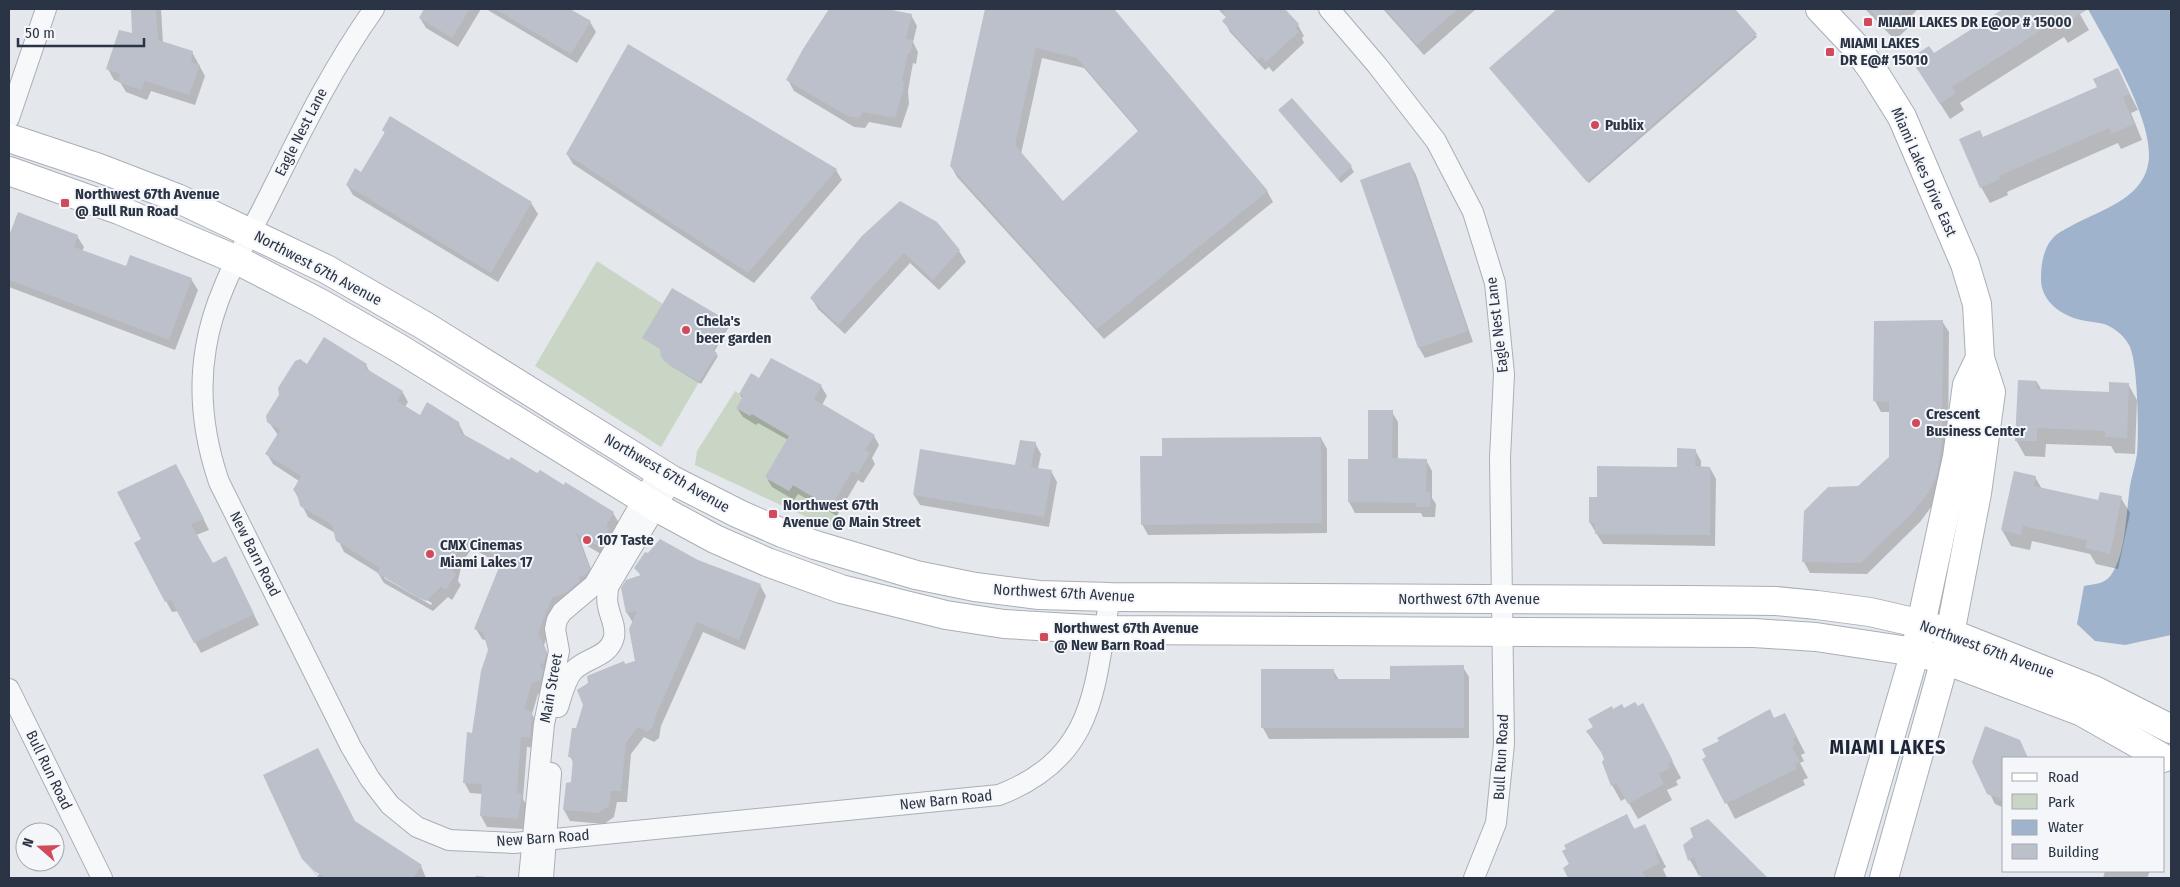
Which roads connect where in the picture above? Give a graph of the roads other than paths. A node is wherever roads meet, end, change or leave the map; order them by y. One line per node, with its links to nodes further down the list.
1 (46, 9): 5 (street)
2 (374, 9): 8 (street, Eagle Nest Lane)
3 (1329, 9): 14 (street, Eagle Nest Lane)
4 (1820, 9): 10 (main road, Miami Lakes Drive East)
5 (9, 118)
6 (9, 138): 8 (main road, Northwest 67th Avenue)
7 (9, 171): 9 (main road, Northwest 67th Avenue)
8 (250, 231): 9 (street, Eagle Nest Lane); 11 (main road, Northwest 67th Avenue)
9 (237, 260): 12 (main road, Northwest 67th Avenue); 24 (street, New Barn Road)
10 (1980, 358): 15 (main road, Miami Lakes Drive East); 18 (main road, Miami Lakes Drive East)
11 (665, 476): 12 (street, Main Street); 13 (main road, Northwest 67th Avenue)
12 (649, 502): 16 (main road, Northwest 67th Avenue); 24 (street, Main Street); 24 (street, Main Street)
13 (1110, 598): 14 (main road, Northwest 67th Avenue); 16 (street, New Barn Road)
14 (1503, 599): 15 (main road, Northwest 67th Avenue); 17 (street, Eagle Nest Lane)
15 (1922, 624): 18 (main road, Northwest 67th Avenue); 19 (main road, Miami Lakes Drive East)
16 (1105, 630): 17 (main road, Northwest 67th Avenue); 24 (street, New Barn Road)
17 (1503, 631): 19 (main road, Northwest 67th Avenue); 28 (street, Bull Run Road)
18 (1950, 633): 20 (main road, Miami Lakes Drive East); 22 (main road, Northwest 67th Avenue)
19 (1915, 652): 20 (main road, Northwest 67th Avenue); 29 (main road, Miami Lakes Drive East)
20 (1945, 660): 23 (main road, Northwest 67th Avenue); 30 (main road, Miami Lakes Drive East)
21 (9, 689): 25 (street, Bull Run Road)
22 (2171, 729)
23 (2161, 757)
24 (540, 840): 26 (street, Main Street); 27 (street, Main Street)
25 (102, 878)
26 (529, 878)
27 (543, 878)
28 (1474, 878)
29 (1849, 878)
30 (1884, 878)

